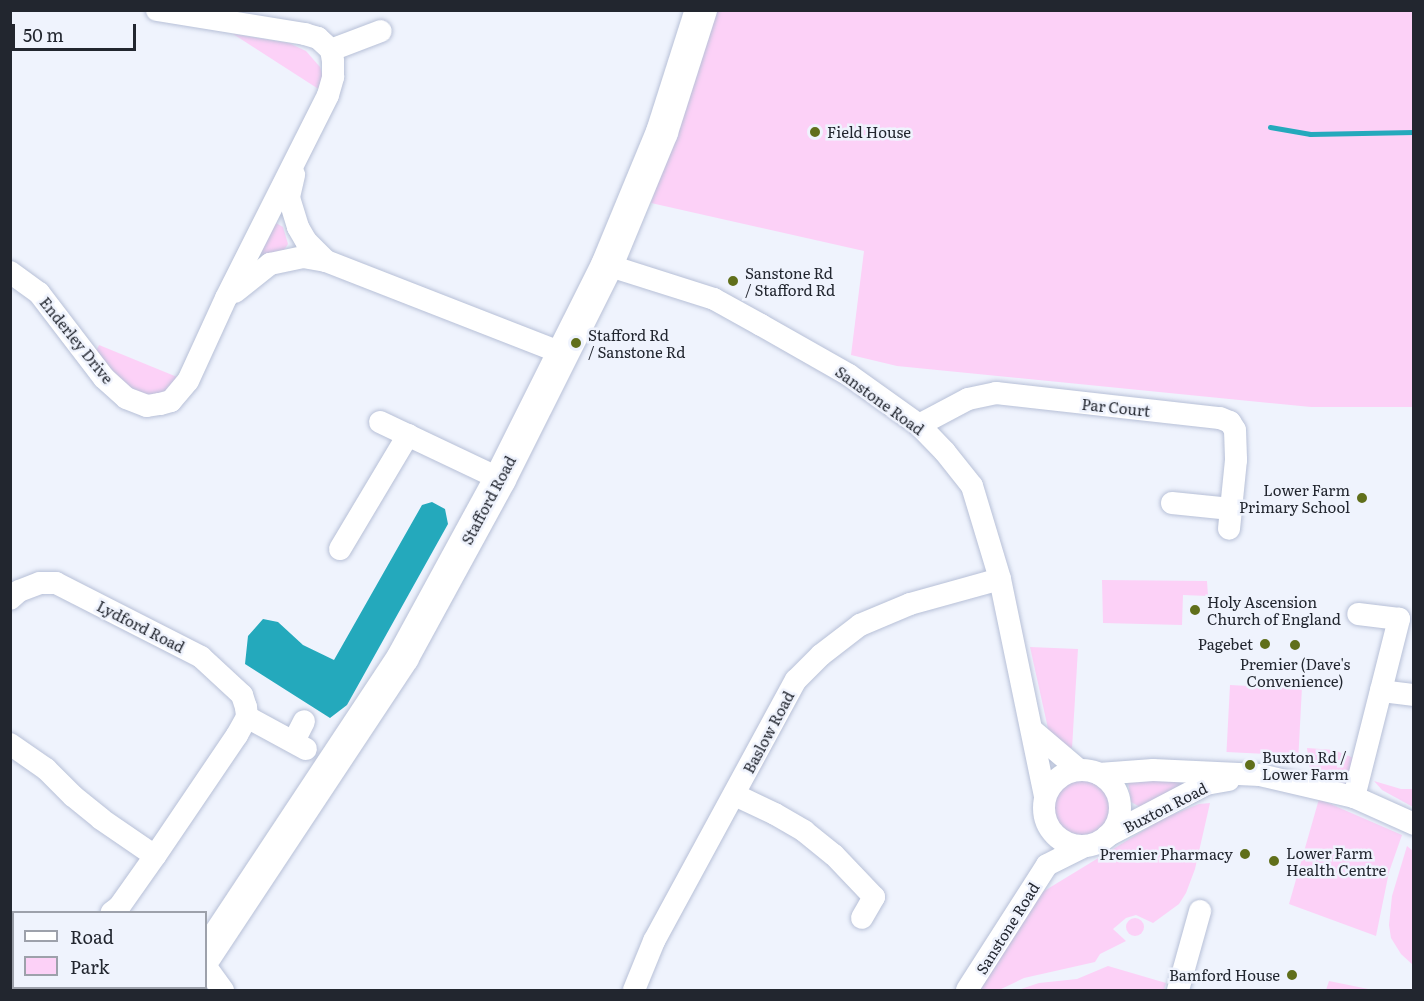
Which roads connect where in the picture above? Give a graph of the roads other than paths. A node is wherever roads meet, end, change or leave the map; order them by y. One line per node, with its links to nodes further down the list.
1 (157, 10): 4 (street)
2 (701, 10): 7 (highway, Stafford Road)
3 (372, 39): 4 (street)
4 (331, 50): 5 (street, Enderley Drive)
5 (296, 157): 6 (street, Enderley Drive); 9 (street, Enderley Drive)
6 (326, 261): 9 (street, Enderley Drive); 10 (street, Enderley Drive)
7 (606, 265): 10 (highway, Stafford Road); 12 (street, Sanstone Road)
8 (10, 272): 9 (street, Enderley Drive)
9 (226, 298)
10 (562, 353): 14 (highway, Stafford Road)
11 (380, 422): 13 (street)
12 (919, 425): 15 (street, Par Court); 17 (street, Sanstone Road)
13 (408, 435): 14 (street); 16 (street)
14 (500, 479): 40 (highway, Stafford Road)
15 (1172, 502)
16 (342, 538)
17 (1000, 579): 24 (street, Sanstone Road); 28 (street, Baslow Road)
18 (10, 599): 22 (street, Lydford Road)
19 (1358, 614): 20 (street)
20 (1381, 692): 21 (street); 30 (street)
21 (1413, 695)
22 (248, 717): 23 (street); 35 (street)
23 (304, 721)
24 (1033, 731): 26 (street); 29 (street, Sanstone Road)
25 (10, 744): 35 (street)
26 (1088, 772): 27 (street, Buxton Road); 29 (street); 33 (street)
27 (1260, 775): 30 (street, Buxton Road); 33 (street, Buxton Road)
28 (735, 795): 39 (street); 43 (street, Baslow Road)
29 (1045, 796): 31 (street)
30 (1354, 796): 32 (street, Buxton Road)
31 (1045, 820): 34 (street); 36 (street, Sanstone Road)
32 (1413, 824)
33 (1106, 837): 34 (street)
34 (1084, 846): 36 (street, Sanstone Road)
35 (155, 856): 37 (street)
36 (1047, 865): 44 (street, Sanstone Road)
37 (113, 911)
38 (1200, 911): 45 (street)
39 (862, 918)
40 (207, 953)
41 (207, 968): 42 (street)
42 (223, 990)
43 (633, 990)
44 (967, 990)
45 (1178, 990)

